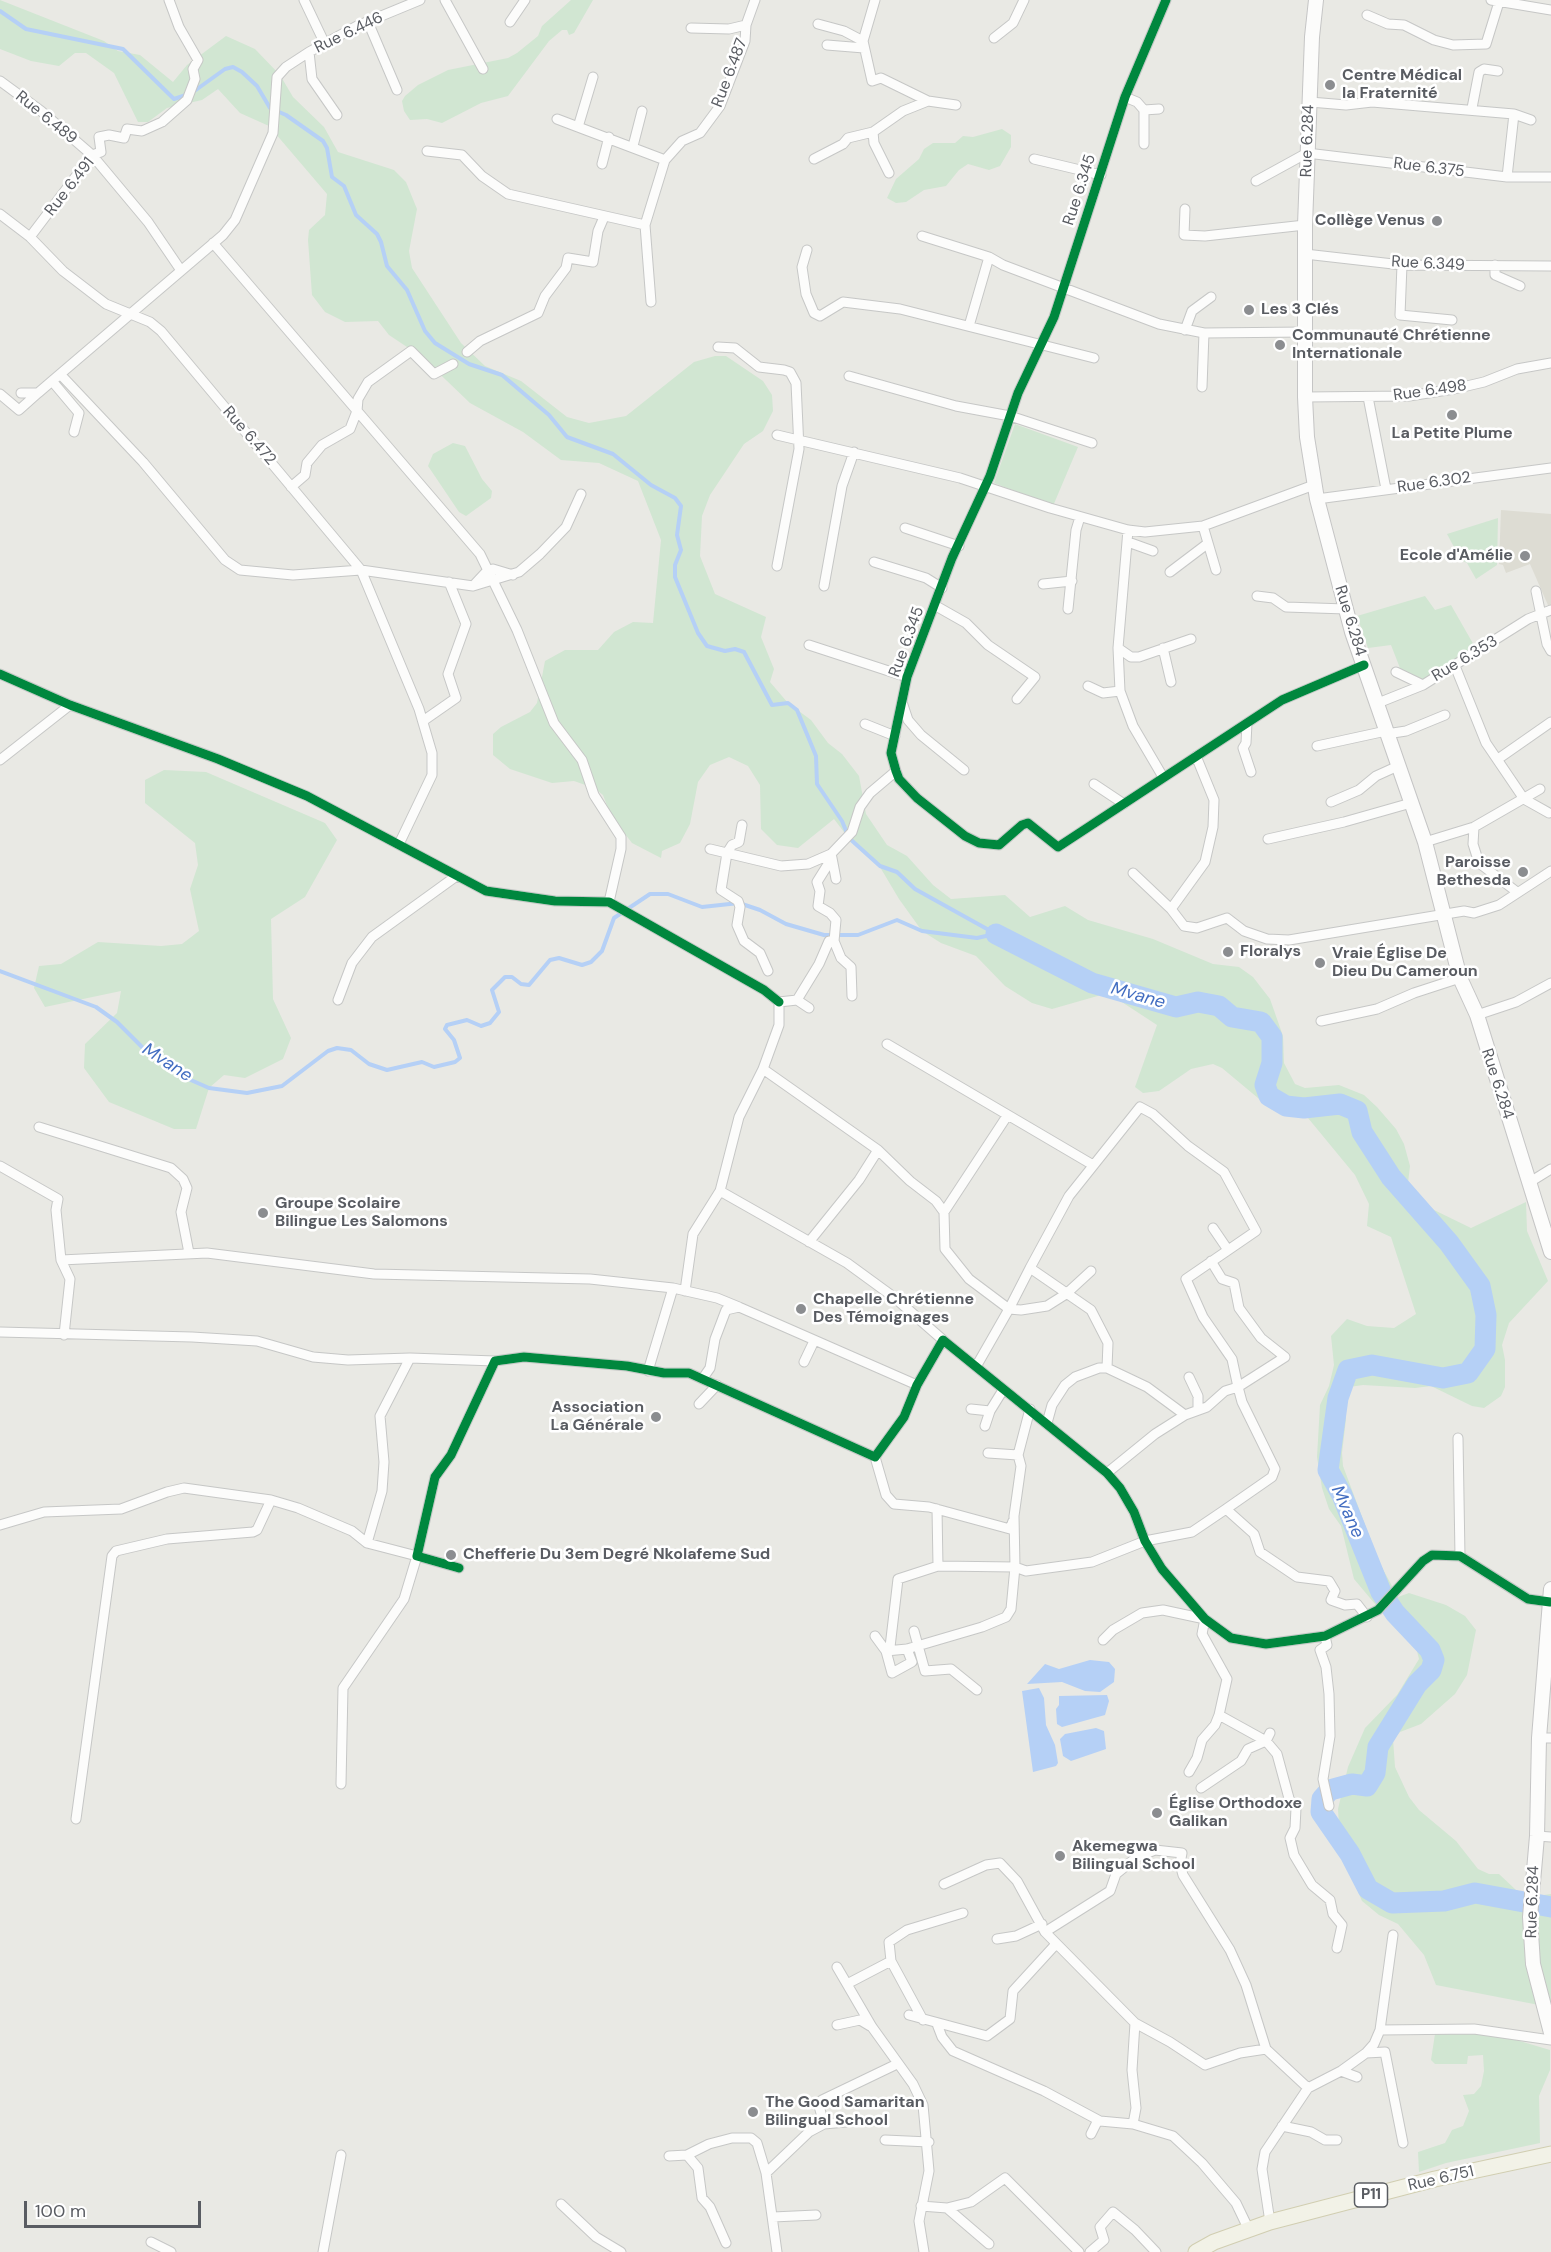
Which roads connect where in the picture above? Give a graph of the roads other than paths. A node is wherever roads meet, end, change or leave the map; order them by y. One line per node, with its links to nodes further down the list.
1 (169, 0): 48 (street, Rue 6.491)
2 (304, 0): 20 (street)
3 (420, 0): 14 (street, Rue 6.446)
4 (445, 0): 24 (street)
5 (525, 0): 15 (street)
6 (755, 0): 17 (street, Rue 6.487)
7 (875, 0): 21 (street)
8 (1024, 0): 19 (street)
9 (1166, 0): 29 (street, Rue 6.345)
10 (1316, 0): 31 (street, Rue 6.284)
11 (1495, 1): 12 (street); 13 (street)
12 (1551, 10)
13 (1367, 15)
14 (368, 22): 20 (street, Rue 6.446); 28 (street)
15 (510, 22)
16 (818, 24): 21 (street)
17 (746, 25): 18 (street); 51 (street, Rue 6.487)
18 (691, 28)
19 (994, 38)
20 (324, 42): 23 (street, Rue 6.446)
21 (863, 44): 22 (street); 30 (street)
22 (827, 45)
23 (309, 52): 38 (street, Rue 6.446); 65 (street)
24 (483, 69)
25 (1498, 71): 33 (street)
26 (593, 77): 41 (street)
27 (0, 81): 48 (street, Rue 6.489)
28 (397, 90)
29 (1125, 97): 35 (street); 54 (street, Rue 6.345)
30 (928, 101): 32 (street); 42 (street)
31 (1310, 102): 33 (street); 47 (street, Rue 6.284)
32 (956, 105)
33 (1472, 108): 37 (street)
34 (1159, 109): 35 (street)
35 (1144, 110): 44 (street)
36 (642, 111): 45 (street)
37 (1514, 114): 40 (street); 55 (street)
38 (337, 115)
39 (557, 119): 41 (street)
40 (1531, 120)
41 (578, 127): 43 (street)
42 (873, 132): 49 (street); 53 (street)
43 (609, 137): 45 (street); 52 (street)
44 (1144, 144)
45 (633, 146): 51 (street)
46 (427, 151): 60 (street)
47 (1307, 153): 55 (street, Rue 6.375); 57 (street); 62 (street, Rue 6.284)
48 (92, 155): 64 (street, Rue 6.491); 72 (street, Rue 6.489)
49 (814, 159)
50 (1034, 159): 54 (street)
51 (665, 160): 61 (street, Rue 6.487)
52 (602, 164)
53 (890, 173)
54 (1101, 175): 73 (street, Rue 6.345)
55 (1507, 177): 56 (street, Rue 6.375)
56 (1551, 177)
57 (1256, 181)
58 (1185, 209): 62 (street)
59 (0, 214): 64 (street, Rue 6.472)
60 (604, 217): 61 (street); 85 (street)
61 (645, 225): 76 (street, Rue 6.487)
62 (1305, 225): 67 (street, Rue 6.284)
63 (922, 236): 68 (street)
64 (30, 237): 77 (street, Rue 6.472)
65 (213, 243): 72 (street); 98 (street)
66 (807, 250): 79 (street)
67 (1305, 254): 69 (street, Rue 6.349); 81 (street, Rue 6.284)
68 (989, 258): 73 (street); 79 (street)
69 (1402, 265): 70 (street, Rue 6.349); 78 (street)
70 (1495, 266): 71 (street, Rue 6.349); 74 (street)
71 (1551, 266)
72 (180, 269): 77 (street)
73 (1062, 286): 80 (street); 84 (street, Rue 6.345)
74 (1520, 286)
75 (1211, 297): 80 (street)
76 (651, 302)
77 (129, 315): 89 (street); 105 (street, Rue 6.472)
78 (1452, 320)
79 (969, 326): 84 (street)
80 (1185, 330): 82 (street)
81 (1306, 332): 82 (street); 97 (street, Rue 6.284)
82 (1204, 333): 92 (street)
83 (718, 347): 102 (street)
84 (1042, 347): 86 (street); 99 (street, Rue 6.345)
85 (467, 352)
86 (1094, 358)
87 (1551, 363): 96 (street, Rue 6.498)
88 (453, 364): 98 (street)
89 (60, 374): 91 (street); 120 (street)
90 (849, 376): 99 (street)
91 (52, 381): 94 (street); 100 (street)
92 (1202, 387)
93 (21, 393): 94 (street)
94 (38, 393): 95 (street)
95 (0, 394)
96 (1368, 397): 97 (street, Rue 6.498); 107 (street)
97 (1305, 398): 108 (street, Rue 6.284)
98 (357, 411): 105 (street); 122 (street)
99 (1010, 416): 101 (street); 106 (street, Rue 6.345)
100 (74, 432)
101 (1092, 443)
102 (799, 445): 103 (street, Rue 6.302); 119 (street)
103 (854, 452): 106 (street, Rue 6.302); 130 (street)
104 (1551, 468): 107 (street, Rue 6.302)
105 (291, 487): 120 (street, Rue 6.472)
106 (984, 487): 110 (street, Rue 6.302); 116 (street, Rue 6.345)
107 (1386, 489): 108 (street, Rue 6.302)
108 (1315, 492): 111 (street, Rue 6.302); 136 (street, Rue 6.284)
109 (581, 494): 124 (street)
110 (1080, 517): 113 (street, Rue 6.302); 125 (street)
111 (1203, 526): 113 (street, Rue 6.302); 115 (street)
112 (905, 528): 116 (street)
113 (1128, 530): 114 (street)
114 (1128, 542): 117 (street); 141 (street)
115 (1207, 544): 121 (street); 123 (street)
116 (959, 546): 131 (street, Rue 6.345)
117 (1153, 551)
118 (874, 562): 131 (street)
119 (777, 566)
120 (362, 570): 126 (street); 158 (street, Rue 6.472)
121 (1216, 570)
122 (487, 571): 124 (street); 127 (street); 129 (street)
123 (1170, 572)
124 (513, 575): 127 (street)
125 (1072, 581): 128 (street); 135 (street)
126 (449, 582): 129 (street); 158 (street)
127 (493, 582): 129 (street); 193 (street)
128 (1043, 584)
129 (473, 586)
130 (824, 586)
131 (942, 588): 134 (street, Rue 6.345)
132 (1536, 591): 138 (street)
133 (1257, 596): 136 (street)
134 (936, 606): 148 (street, Rue 6.345); 153 (street)
135 (1068, 609)
136 (1346, 609): 144 (street, Rue 6.284)
137 (1551, 610): 138 (street, Rue 6.353)
138 (1540, 614): 143 (street); 145 (street, Rue 6.353)
139 (1191, 639): 142 (street)
140 (810, 645): 148 (street)
141 (1118, 648): 142 (street); 152 (street)
142 (1163, 648): 149 (street)
143 (1551, 651)
144 (1364, 666): 154 (street, Rue 6.284); 160 (street)
145 (1455, 666): 150 (street, Rue 6.353); 166 (street)
146 (1396, 672): 150 (street)
147 (0, 674): 155 (street)
148 (907, 677): 156 (street, Rue 6.345)
149 (1171, 682)
150 (1423, 685): 154 (street, Rue 6.353)
151 (1088, 686): 152 (street)
152 (1120, 691): 172 (street)
153 (1017, 699)
154 (1378, 703): 162 (street, Rue 6.284)
155 (70, 705): 167 (street); 184 (street)
156 (903, 705): 163 (street, Rue 6.345); 169 (street)
157 (1445, 715): 162 (street)
158 (423, 721): 184 (street, Rue 6.472)
159 (1551, 722): 166 (street)
160 (1247, 723): 165 (street); 171 (street)
161 (865, 724): 163 (street)
162 (1386, 731): 164 (street); 168 (street, Rue 6.284)
163 (895, 736): 170 (street, Rue 6.345)
164 (1317, 746)
165 (1196, 756): 172 (street); 194 (street)
166 (1498, 759): 175 (street)
167 (0, 760)
168 (1398, 766): 176 (street); 177 (street, Rue 6.284)
169 (964, 770)
170 (896, 771): 178 (street); 187 (street)
171 (1251, 772)
172 (1163, 777): 178 (street)
173 (1094, 784): 178 (street)
174 (1540, 789): 175 (street)
175 (1524, 799): 179 (street); 181 (street)
176 (1331, 802)
177 (1411, 803): 182 (street); 183 (street, Rue 6.284)
178 (1124, 804)
179 (1549, 813)
180 (742, 825): 186 (street)
181 (1474, 827): 183 (street); 192 (street)
182 (1268, 839)
183 (1425, 842): 195 (street, Rue 6.284)
184 (399, 844): 190 (street)
185 (710, 849): 186 (street)
186 (727, 853): 187 (street); 197 (street)
187 (831, 856): 191 (street); 196 (street)
188 (1551, 871): 192 (street)
189 (1132, 873): 194 (street)
190 (455, 877): 193 (street); 201 (street)
191 (837, 879)
192 (1517, 892): 195 (street)
193 (609, 902): 203 (street)
194 (1171, 909): 195 (street)
195 (1445, 914): 198 (street, Rue 6.284)
196 (834, 941): 200 (street); 202 (street)
197 (768, 971)
198 (1461, 978): 205 (street, Rue 6.284); 206 (street)
199 (1551, 983): 205 (street)
200 (852, 996)
201 (338, 1000)
202 (797, 1000): 203 (street); 204 (street)
203 (779, 1002): 208 (street)
204 (809, 1008)
205 (1477, 1015): 215 (street, Rue 6.284)
206 (1321, 1021)
207 (887, 1044): 209 (street)
208 (763, 1069): 211 (street); 216 (street)
209 (1007, 1116): 212 (street); 217 (street)
210 (39, 1127): 222 (street)
211 (878, 1150): 217 (street); 219 (street)
212 (1094, 1165): 220 (street); 225 (street)
213 (0, 1166): 223 (street)
214 (1551, 1169): 215 (street)
215 (1530, 1182): 221 (street, Rue 6.284)
216 (720, 1191): 219 (street); 230 (street)
217 (944, 1212): 233 (street)
218 (1213, 1228): 220 (street)
219 (809, 1242): 236 (street)
220 (1227, 1250): 224 (street)
221 (1551, 1252)
222 (189, 1253): 223 (street); 229 (street)
223 (61, 1260): 235 (street)
224 (1211, 1261): 228 (street); 248 (street)
225 (1030, 1268): 231 (street); 233 (street)
226 (1091, 1271): 231 (street)
227 (1174, 1278): 228 (street)
228 (1186, 1279): 248 (street)
229 (673, 1288): 230 (street); 243 (street)
230 (685, 1291): 232 (street)
231 (1066, 1294): 233 (street); 242 (street)
232 (740, 1307): 237 (street); 245 (street)
233 (1009, 1309): 241 (street)
234 (0, 1332): 235 (street)
235 (64, 1335): 238 (street)
236 (943, 1340): 241 (street); 247 (street)
237 (814, 1341): 240 (street); 247 (street)
238 (410, 1358): 239 (street); 271 (street)
239 (495, 1360): 243 (street); 272 (street)
240 (804, 1362)
241 (977, 1365): 249 (street)
242 (1107, 1368): 257 (street); 258 (street)
243 (648, 1371): 245 (street)
244 (1189, 1377): 250 (street)
245 (703, 1378): 246 (street)
246 (717, 1385): 252 (street); 263 (street)
247 (917, 1385): 263 (street)
248 (1238, 1387): 251 (street); 267 (street)
249 (1003, 1390): 254 (street); 256 (street)
250 (1198, 1396): 251 (street); 255 (street)
251 (1215, 1400): 255 (street)
252 (699, 1404)
253 (971, 1409): 256 (street)
254 (1030, 1409): 258 (street); 262 (street)
255 (1198, 1410): 257 (street)
256 (990, 1411): 259 (street)
257 (1185, 1415): 264 (street)
258 (1047, 1422): 264 (street)
259 (985, 1426)
260 (1458, 1438): 273 (street)
261 (988, 1453): 262 (street)
262 (1018, 1455): 268 (street)
263 (875, 1456): 266 (street)
264 (1107, 1473): 270 (street)
265 (271, 1500): 269 (street); 271 (street); 295 (street)
266 (937, 1509): 268 (street); 274 (street)
267 (1226, 1509): 270 (street); 278 (street)
268 (1014, 1516): 275 (street)
269 (0, 1525)
270 (1146, 1541): 275 (street); 280 (street)
271 (367, 1543): 272 (street)
272 (417, 1556): 276 (street); 292 (street)
273 (1460, 1556): 277 (street); 278 (street)
274 (938, 1566): 275 (street); 286 (street)
275 (1015, 1567): 285 (street)
276 (459, 1568)
277 (1550, 1595): 279 (street, Rue 6.284)
278 (1367, 1617): 283 (street)
279 (1550, 1617): 290 (street, Rue 6.284)
280 (1205, 1619): 283 (street); 284 (street); 288 (street)
281 (914, 1630): 285 (street)
282 (875, 1636): 286 (street)
283 (1325, 1636): 294 (street)
284 (1102, 1640)
285 (912, 1648): 286 (street); 286 (street); 287 (street)
286 (886, 1651)
287 (977, 1690)
288 (1219, 1715): 289 (street); 291 (street)
289 (1268, 1737): 293 (street); 303 (street)
290 (1545, 1738): 296 (street, Rue 6.284)
291 (1189, 1772)
292 (341, 1784)
293 (1201, 1788)
294 (1329, 1806)
295 (76, 1820)
296 (1544, 1836): 314 (street, Rue 6.284)
297 (944, 1884): 299 (street)
298 (963, 1913): 304 (street)
299 (1043, 1928): 301 (street); 302 (street); 316 (street)
300 (1393, 1935): 313 (street)
301 (997, 1939)
302 (1056, 1944): 309 (street); 310 (street)
303 (1337, 1948)
304 (891, 1961): 306 (street); 308 (street)
305 (837, 1967): 306 (street)
306 (847, 1984): 312 (street)
307 (909, 2015): 308 (street)
308 (923, 2020): 310 (street)
309 (1135, 2023): 316 (street); 325 (street)
310 (937, 2024): 322 (street)
311 (837, 2025): 312 (street)
312 (872, 2027): 318 (street)
313 (1380, 2030): 315 (street); 317 (street)
314 (1551, 2033)
315 (1551, 2040)
316 (1266, 2049): 321 (street)
317 (1366, 2053): 319 (street); 331 (street)
318 (897, 2064): 324 (street); 330 (street)
319 (1341, 2071): 320 (street); 321 (street)
320 (1357, 2077)
321 (1308, 2088): 326 (street)
322 (1101, 2121): 325 (street); 327 (street)
323 (846, 2122): 324 (street)
324 (824, 2124): 336 (street)
325 (1133, 2124): 343 (street)
326 (1282, 2126): 329 (street); 342 (street)
327 (1091, 2134)
328 (885, 2140): 330 (street)
329 (1336, 2140)
330 (929, 2142): 338 (street)
331 (1403, 2143)
332 (1551, 2154): 342 (main road, Rue 6.751 / P11)
333 (340, 2155): 349 (street)
334 (687, 2155): 335 (street); 336 (street); 345 (street)
335 (669, 2156)
336 (766, 2173): 341 (street)
337 (561, 2204): 350 (street)
338 (921, 2206): 339 (street); 352 (street)
339 (947, 2208): 346 (street); 353 (street)
340 (816, 2214): 341 (street)
341 (773, 2217): 351 (street)
342 (1270, 2222): 343 (main road, Rue 6.751 / P11)
343 (1248, 2229): 347 (main road, Rue 6.751 / P11)
344 (151, 2242): 348 (street)
345 (726, 2243)
346 (989, 2244)
347 (1215, 2247): 356 (main road, Rue 6.751 / P11)
348 (171, 2252)
349 (323, 2252)
350 (621, 2252)
351 (777, 2252)
352 (924, 2252)
353 (1079, 2252)
354 (1090, 2252): 355 (street)
355 (1156, 2252)
356 (1196, 2252)

